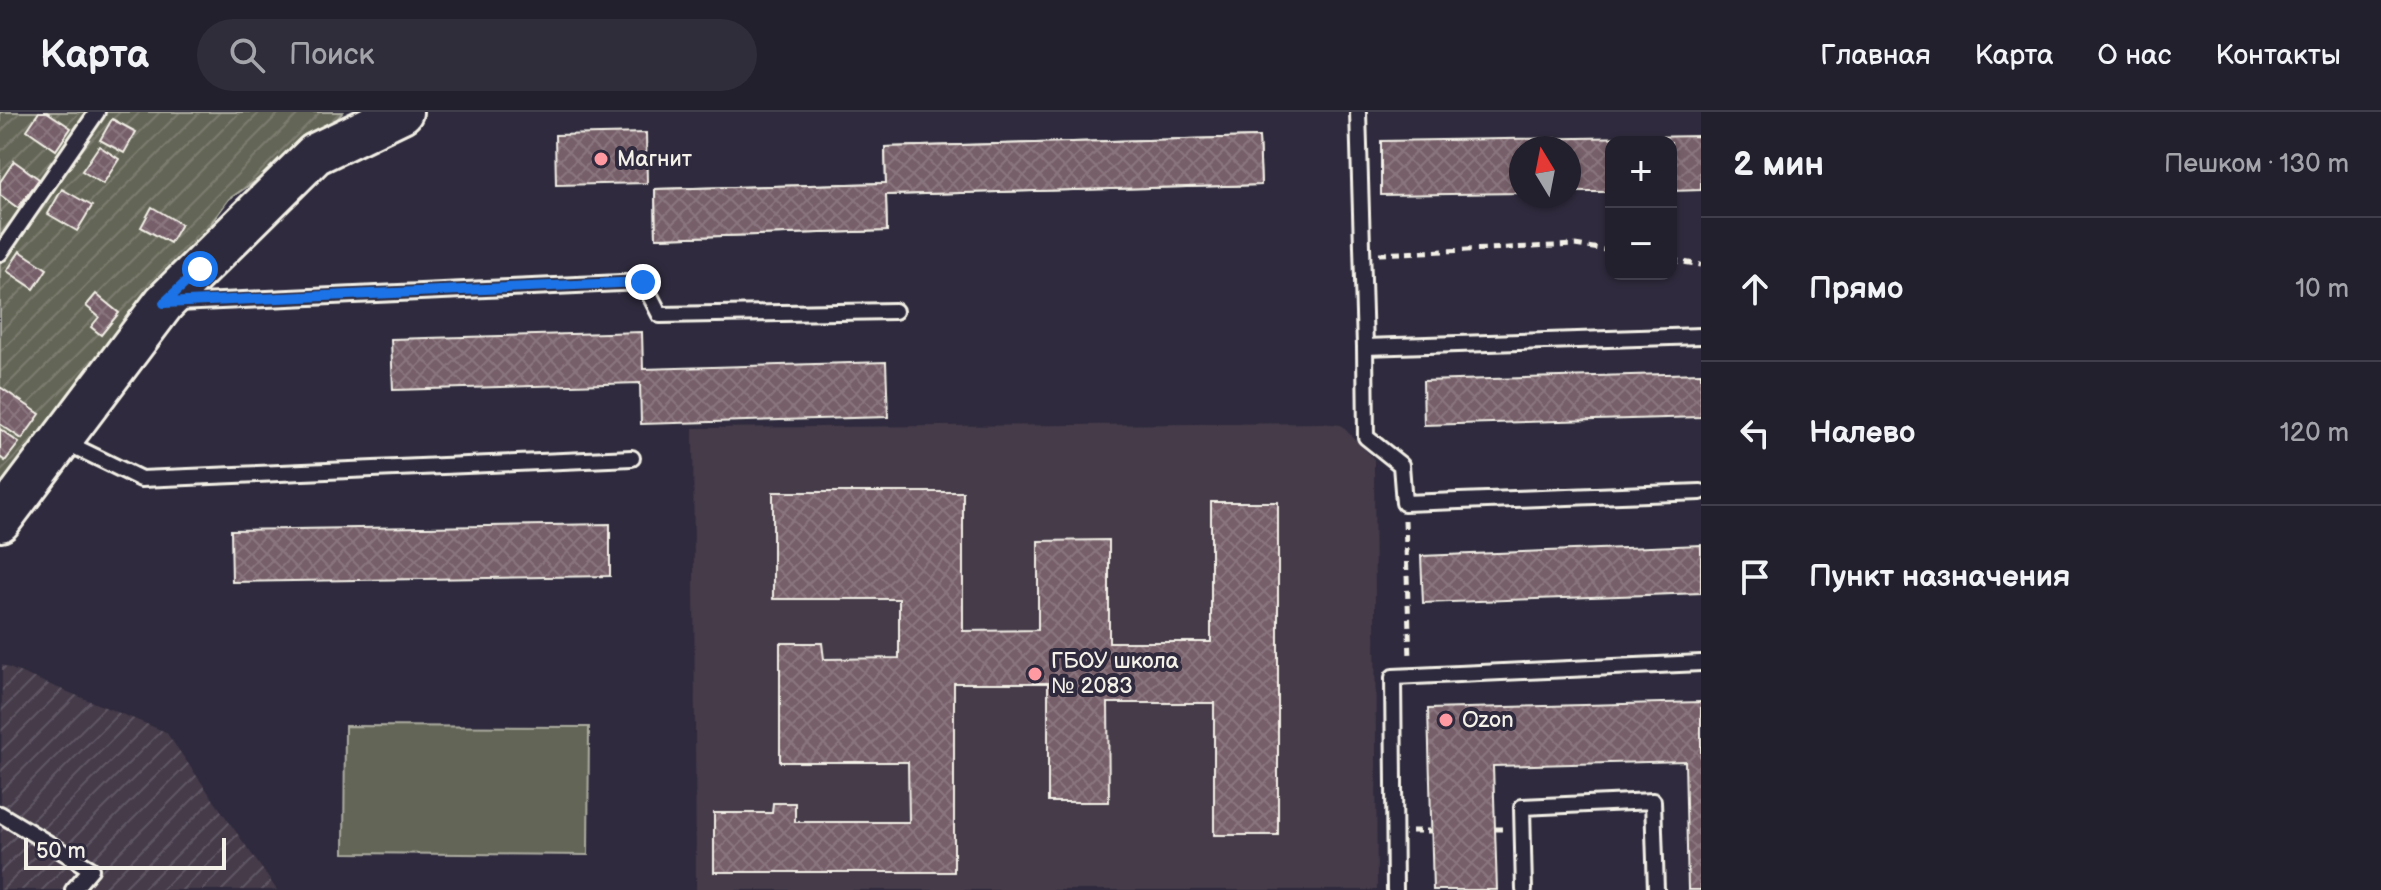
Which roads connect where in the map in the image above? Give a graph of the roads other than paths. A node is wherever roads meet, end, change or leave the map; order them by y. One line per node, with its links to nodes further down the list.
1 (97, 112): 4 (lane)
2 (402, 112): 5 (street)
3 (1358, 112): 8 (lane)
4 (0, 253)
5 (164, 303): 6 (lane); 9 (street)
6 (895, 311)
7 (1701, 336): 8 (lane)
8 (1365, 347): 11 (lane)
9 (59, 439): 10 (lane); 12 (street)
10 (632, 458)
11 (1701, 492)
12 (0, 521)
13 (1701, 663): 16 (lane)
14 (0, 814): 15 (lane)
15 (73, 890)
16 (1395, 890)
17 (1524, 890): 18 (lane)
18 (1656, 890)

